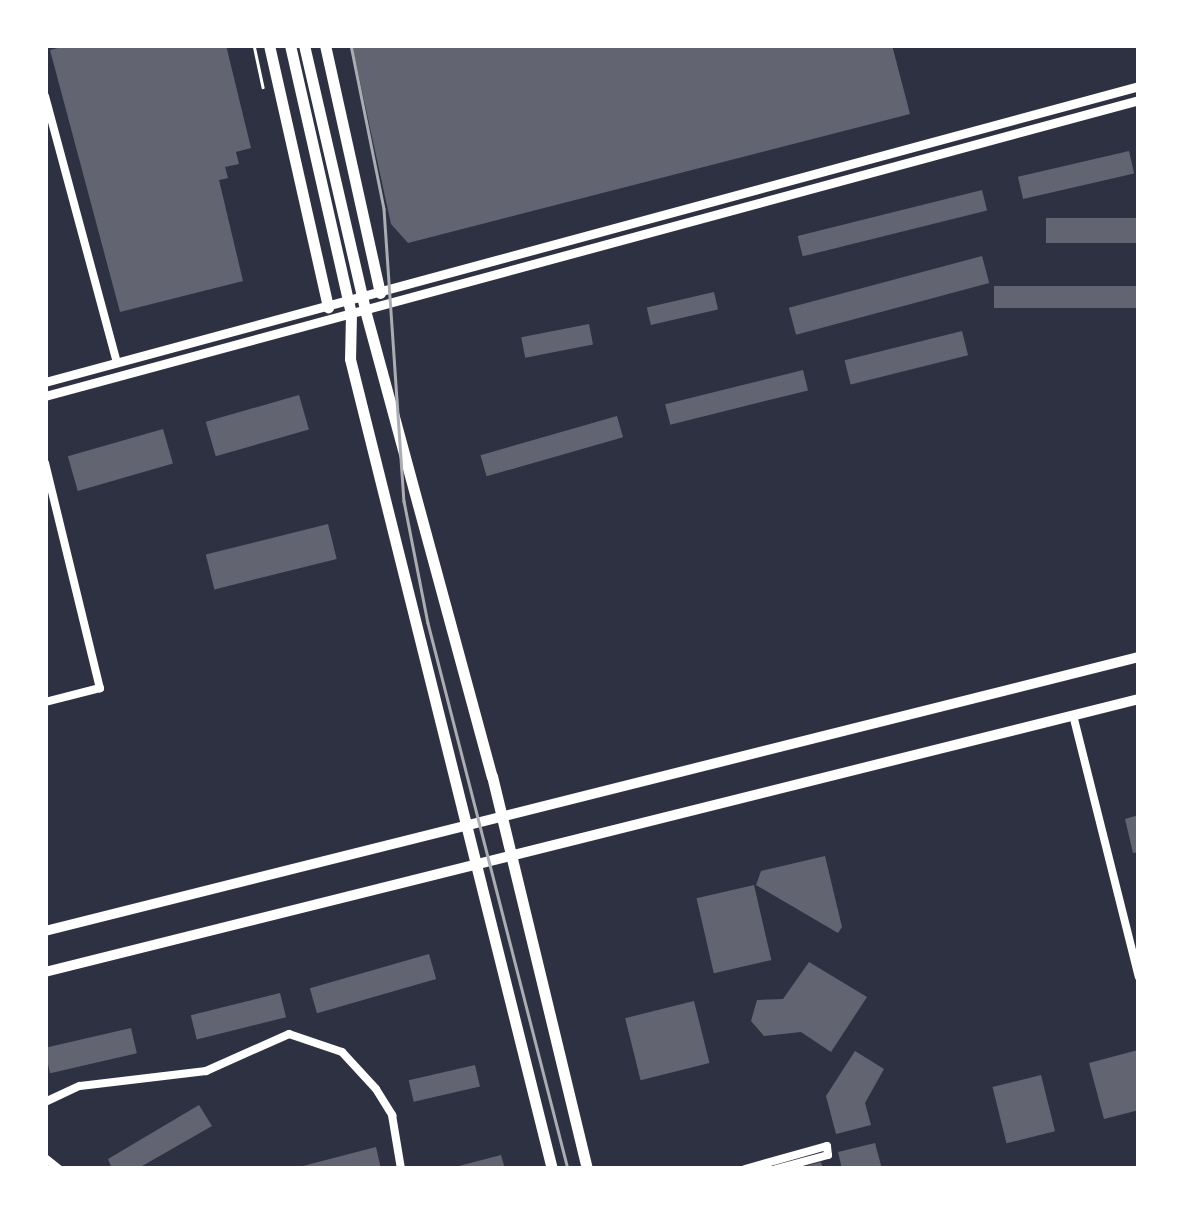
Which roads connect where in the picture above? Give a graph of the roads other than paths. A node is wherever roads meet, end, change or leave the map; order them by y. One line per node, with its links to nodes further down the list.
1 (269, 45): 11 (main road)
2 (290, 45): 8 (main road)
3 (304, 45): 8 (main road)
4 (324, 45): 9 (main road)
5 (1139, 86): 9 (street)
6 (45, 96): 13 (street)
7 (1139, 100): 10 (street)
8 (335, 210): 10 (main road); 12 (main road)
9 (380, 293): 10 (street)
10 (364, 304): 12 (street); 21 (main road)
11 (328, 307): 12 (street); 13 (street)
12 (350, 307): 15 (street); 22 (main road)
13 (117, 362): 14 (street)
14 (45, 382)
15 (45, 396)
16 (45, 463): 19 (street)
17 (1139, 657): 21 (main road)
18 (1139, 698): 20 (main road)
19 (45, 702)
20 (1074, 715): 23 (main road); 27 (street)
21 (499, 817): 22 (main road); 23 (main road)
22 (466, 825): 24 (main road); 25 (main road)
23 (509, 856): 24 (main road); 33 (main road)
24 (476, 865): 26 (main road); 32 (main road)
25 (45, 931)
26 (45, 972)
27 (1139, 976)
28 (45, 1102): 31 (street)
29 (45, 1158): 30 (street)
30 (59, 1169)
31 (401, 1169)
32 (552, 1169)
33 (587, 1169)
34 (745, 1169): 35 (street)
35 (776, 1169)

